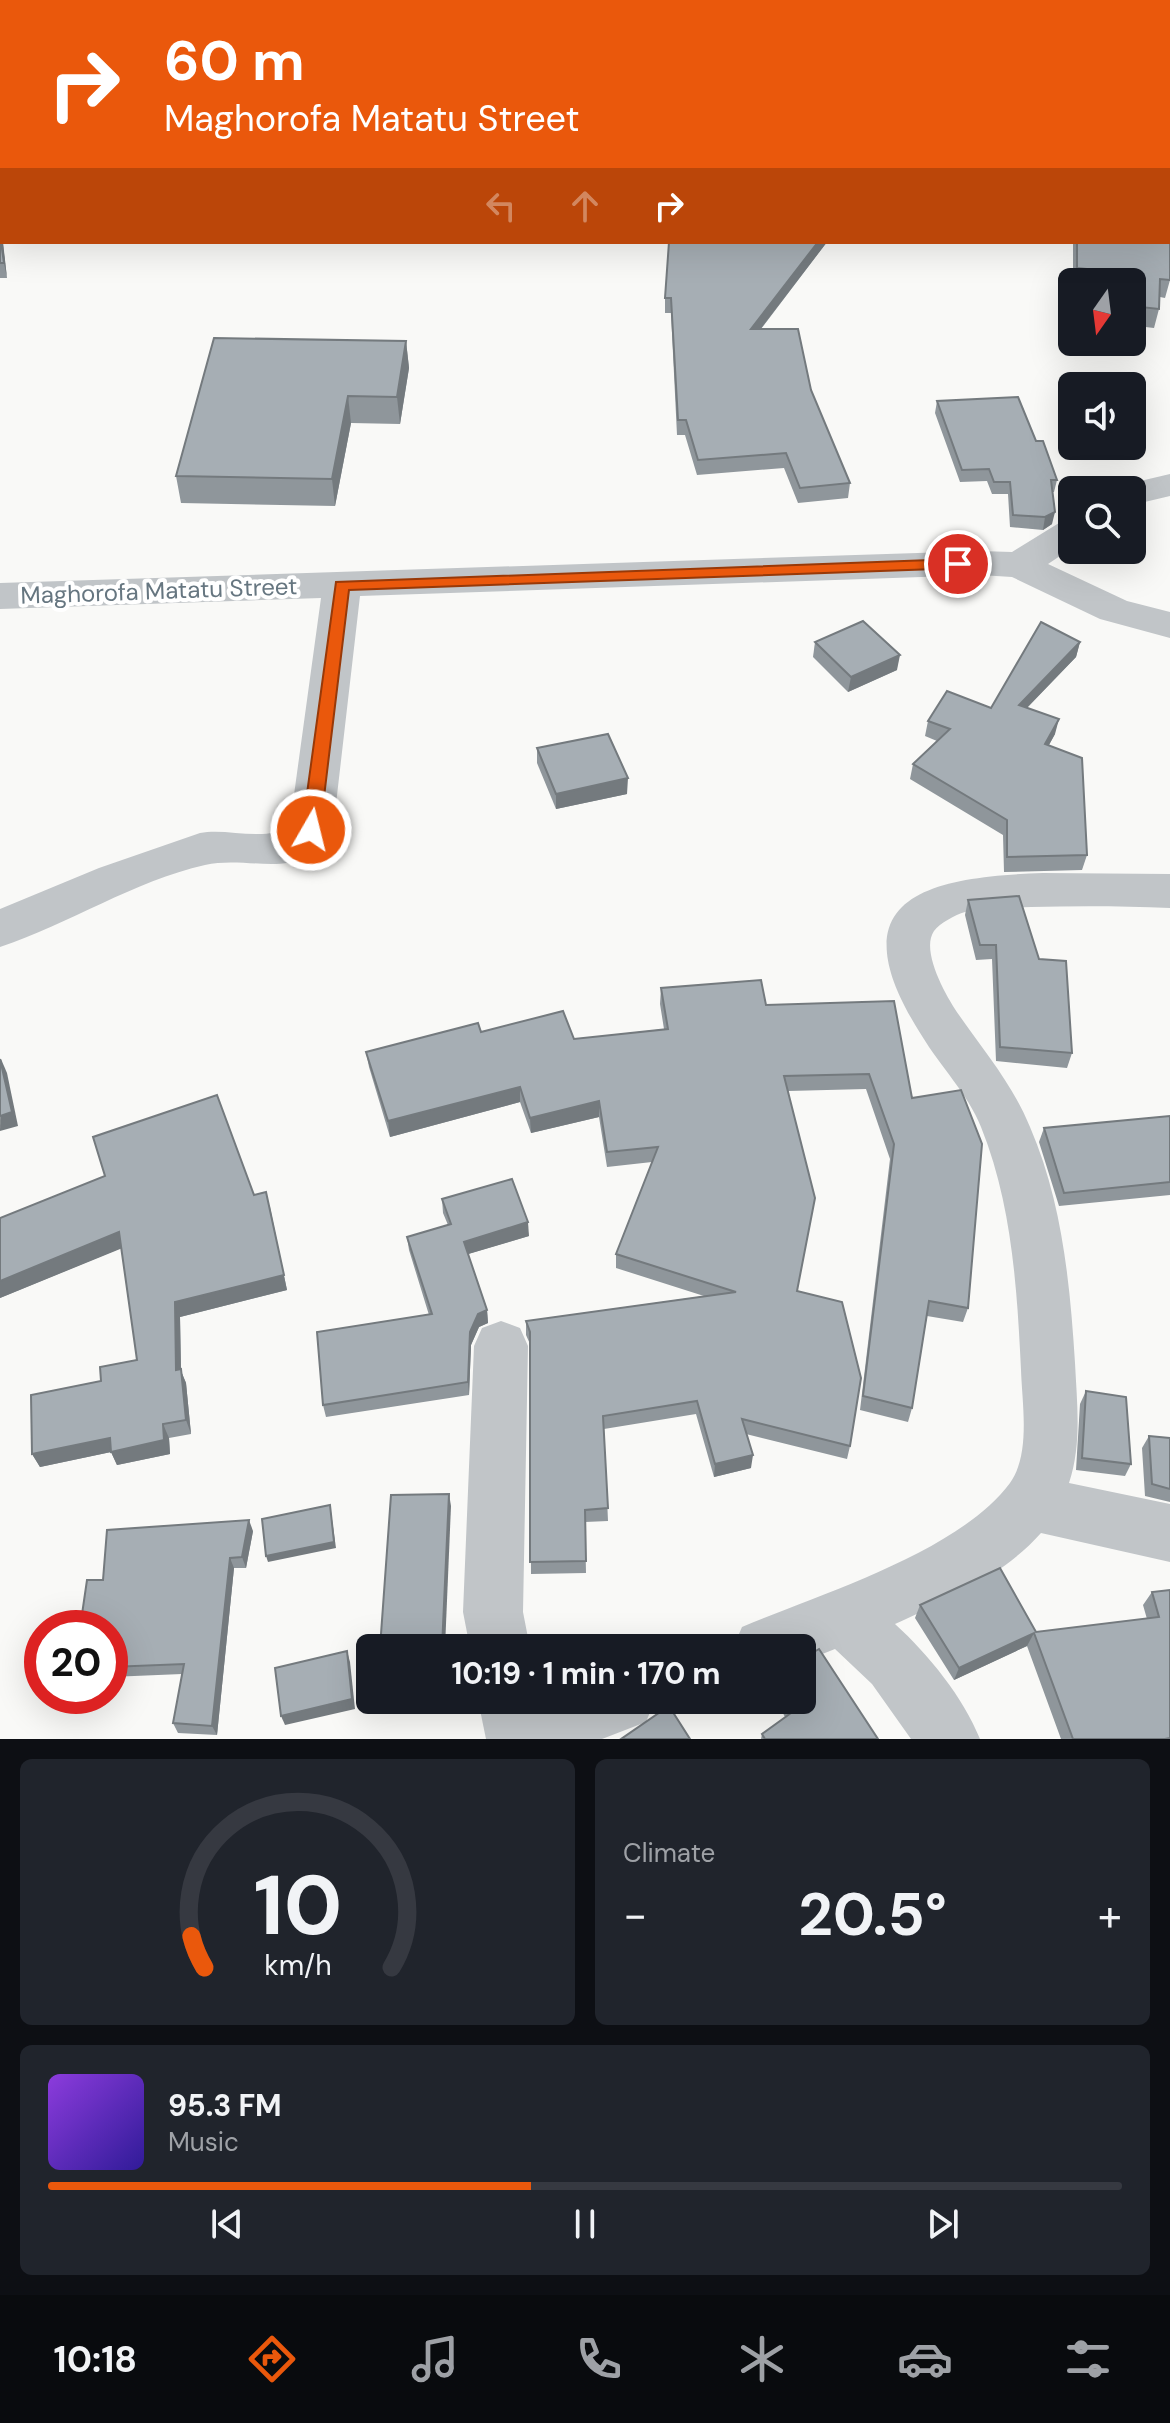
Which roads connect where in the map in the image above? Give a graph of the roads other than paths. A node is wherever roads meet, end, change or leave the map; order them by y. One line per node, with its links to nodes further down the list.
1 (1170, 485): 2 (street)
2 (1146, 491)
3 (1058, 540): 4 (street)
4 (1019, 565): 5 (street, Maghorofa Matatu Street); 7 (street, Maghorofa Matatu Street)
5 (342, 585): 6 (street, Maghorofa Matatu Street); 9 (street)
6 (0, 596)
7 (1170, 625)
8 (1170, 891): 11 (street)
9 (0, 929)
10 (501, 1346): 14 (street)
11 (1030, 1503): 12 (street); 13 (street)
12 (1170, 1533)
13 (843, 1615): 15 (street); 19 (street)
14 (497, 1634)
15 (797, 1634)
16 (512, 1714): 18 (street)
17 (586, 1714): 18 (street)
18 (518, 1739)
19 (949, 1739)

